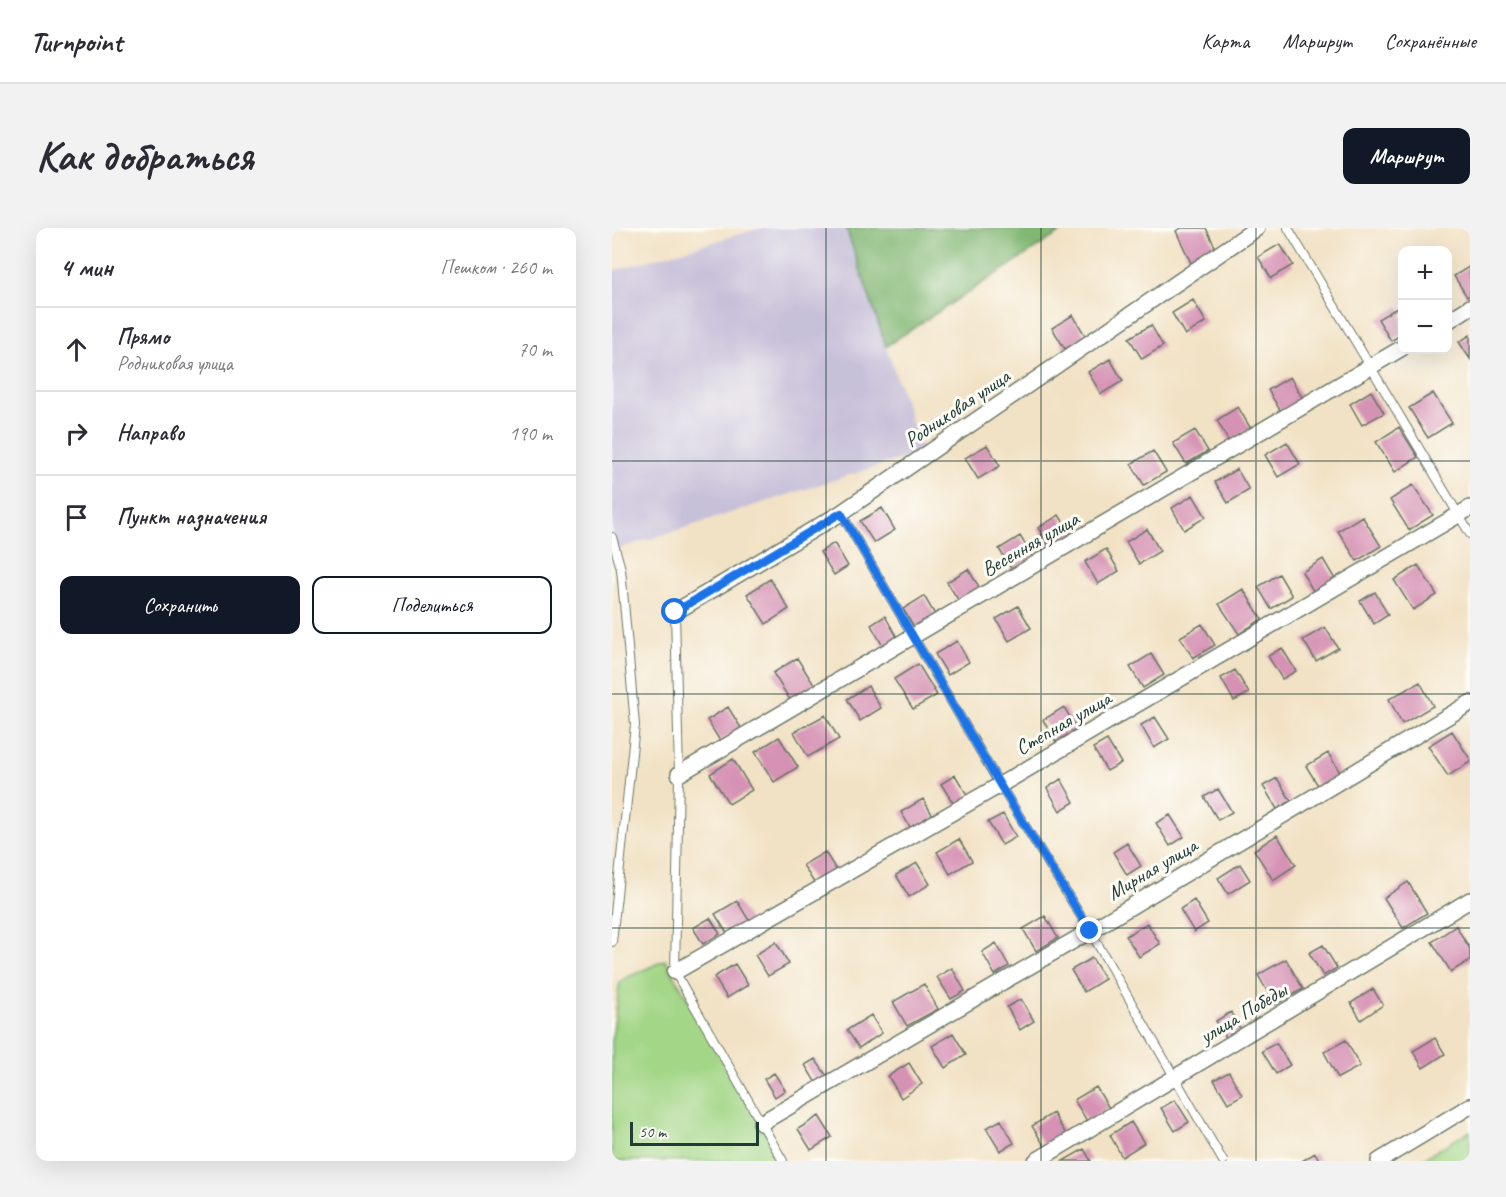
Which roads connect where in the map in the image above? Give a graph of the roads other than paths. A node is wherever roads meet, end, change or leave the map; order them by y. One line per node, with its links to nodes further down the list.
1 (1257, 228): 8 (street, Родниковая улица)
2 (1288, 228): 6 (lane)
3 (1470, 307): 4 (street)
4 (1452, 318)
5 (1398, 351): 6 (street, Весенняя улица)
6 (1372, 367): 7 (lane); 12 (street, Весенняя улица)
7 (1464, 511): 9 (lane); 15 (street, Степная улица)
8 (841, 513): 11 (street, Родниковая улица); 12 (lane)
9 (1470, 534)
10 (612, 537): 18 (lane)
11 (675, 612): 14 (lane)
12 (913, 637): 14 (street, Весенняя улица); 15 (lane)
13 (1470, 703): 17 (street, Мирная улица)
14 (678, 774): 19 (lane)
15 (1000, 785): 17 (lane); 19 (street, Степная улица)
16 (1470, 900): 20 (street, улица Победы)
17 (1090, 931): 20 (lane); 22 (street, Мирная улица)
18 (612, 942)
19 (675, 972): 22 (lane)
20 (1175, 1078): 24 (street, улица Победы); 25 (lane)
21 (1470, 1107): 26 (street)
22 (761, 1123): 23 (lane)
23 (783, 1161)
24 (1036, 1161)
25 (1223, 1161)
26 (1379, 1161)

